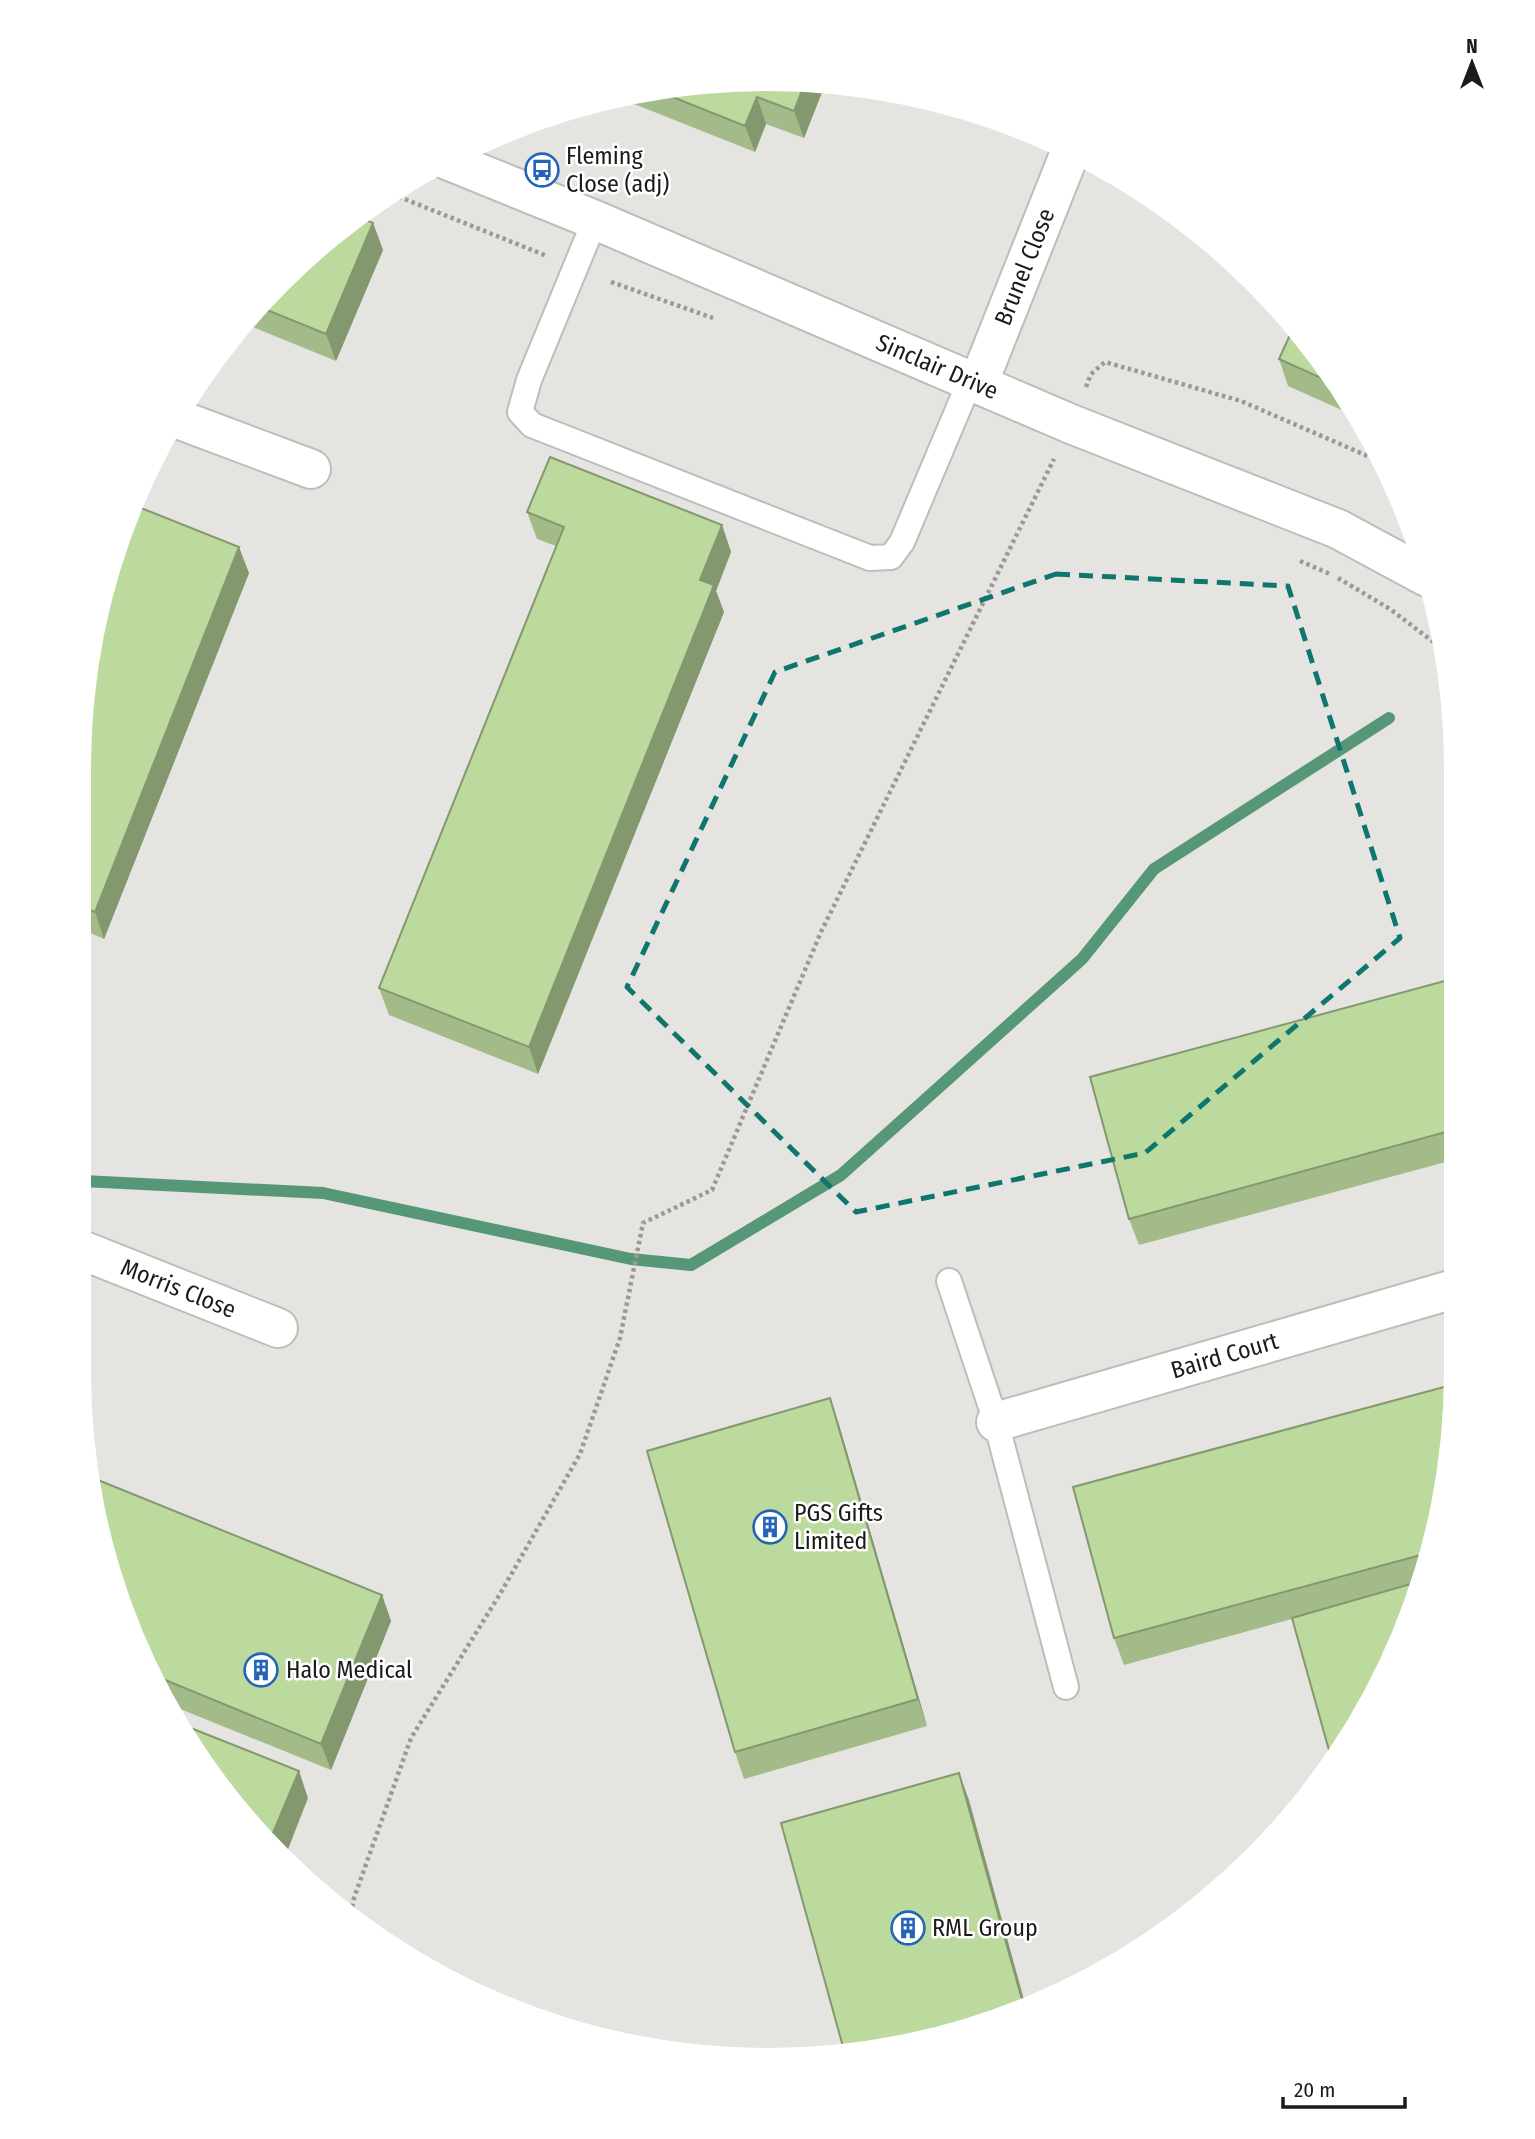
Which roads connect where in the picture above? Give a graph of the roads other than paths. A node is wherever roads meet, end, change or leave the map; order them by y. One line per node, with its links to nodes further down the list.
1 (1066, 161): 4 (street, Brunel Close)
2 (460, 165): 3 (street, Sinclair Drive)
3 (595, 220): 4 (street, Sinclair Drive); 4 (lane)
4 (974, 383): 7 (street, Sinclair Drive)
5 (186, 422): 6 (street)
6 (311, 469)
7 (1414, 570)
8 (91, 1254): 11 (street, Morris Close)
9 (949, 1281): 12 (lane)
10 (1444, 1292): 12 (street, Baird Court)
11 (278, 1328)
12 (996, 1422): 13 (lane)
13 (1066, 1687)

